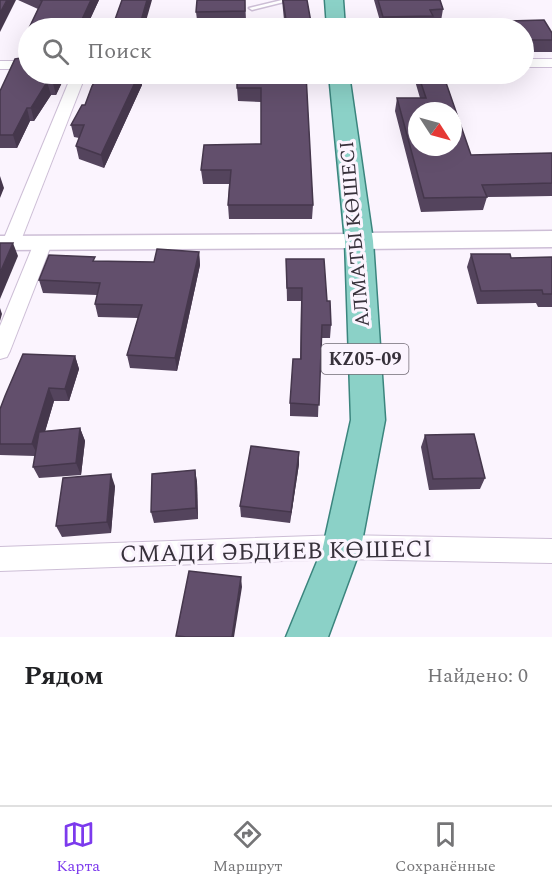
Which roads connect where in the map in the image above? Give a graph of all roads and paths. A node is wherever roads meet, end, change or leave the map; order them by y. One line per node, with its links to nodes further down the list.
1 (289, 0): 3 (lane)
2 (334, 0): 4 (main road)
3 (252, 8)
4 (335, 18)
5 (534, 63): 6 (street)
6 (552, 63)
7 (0, 65): 8 (street)
8 (18, 65)
9 (75, 84): 13 (street)
10 (340, 84): 12 (main road, АЛМАТЫ КӨШЕСІ / KZ05-09)
11 (552, 239): 12 (main road)
12 (359, 241): 14 (street); 16 (main road, АЛМАТЫ КӨШЕСІ / KZ05-09)
13 (6, 243): 14 (street)
14 (43, 243): 15 (street)
15 (0, 351)
16 (342, 547): 17 (street, СМАДИ ӘБДИЕВ КӨШЕСІ); 18 (street, СМАДИ ӘБДИЕВ КӨШЕСІ); 19 (main road, АЛМАТЫ КӨШЕСІ / KZ05-09)
17 (552, 551)
18 (0, 559)
19 (307, 637)

